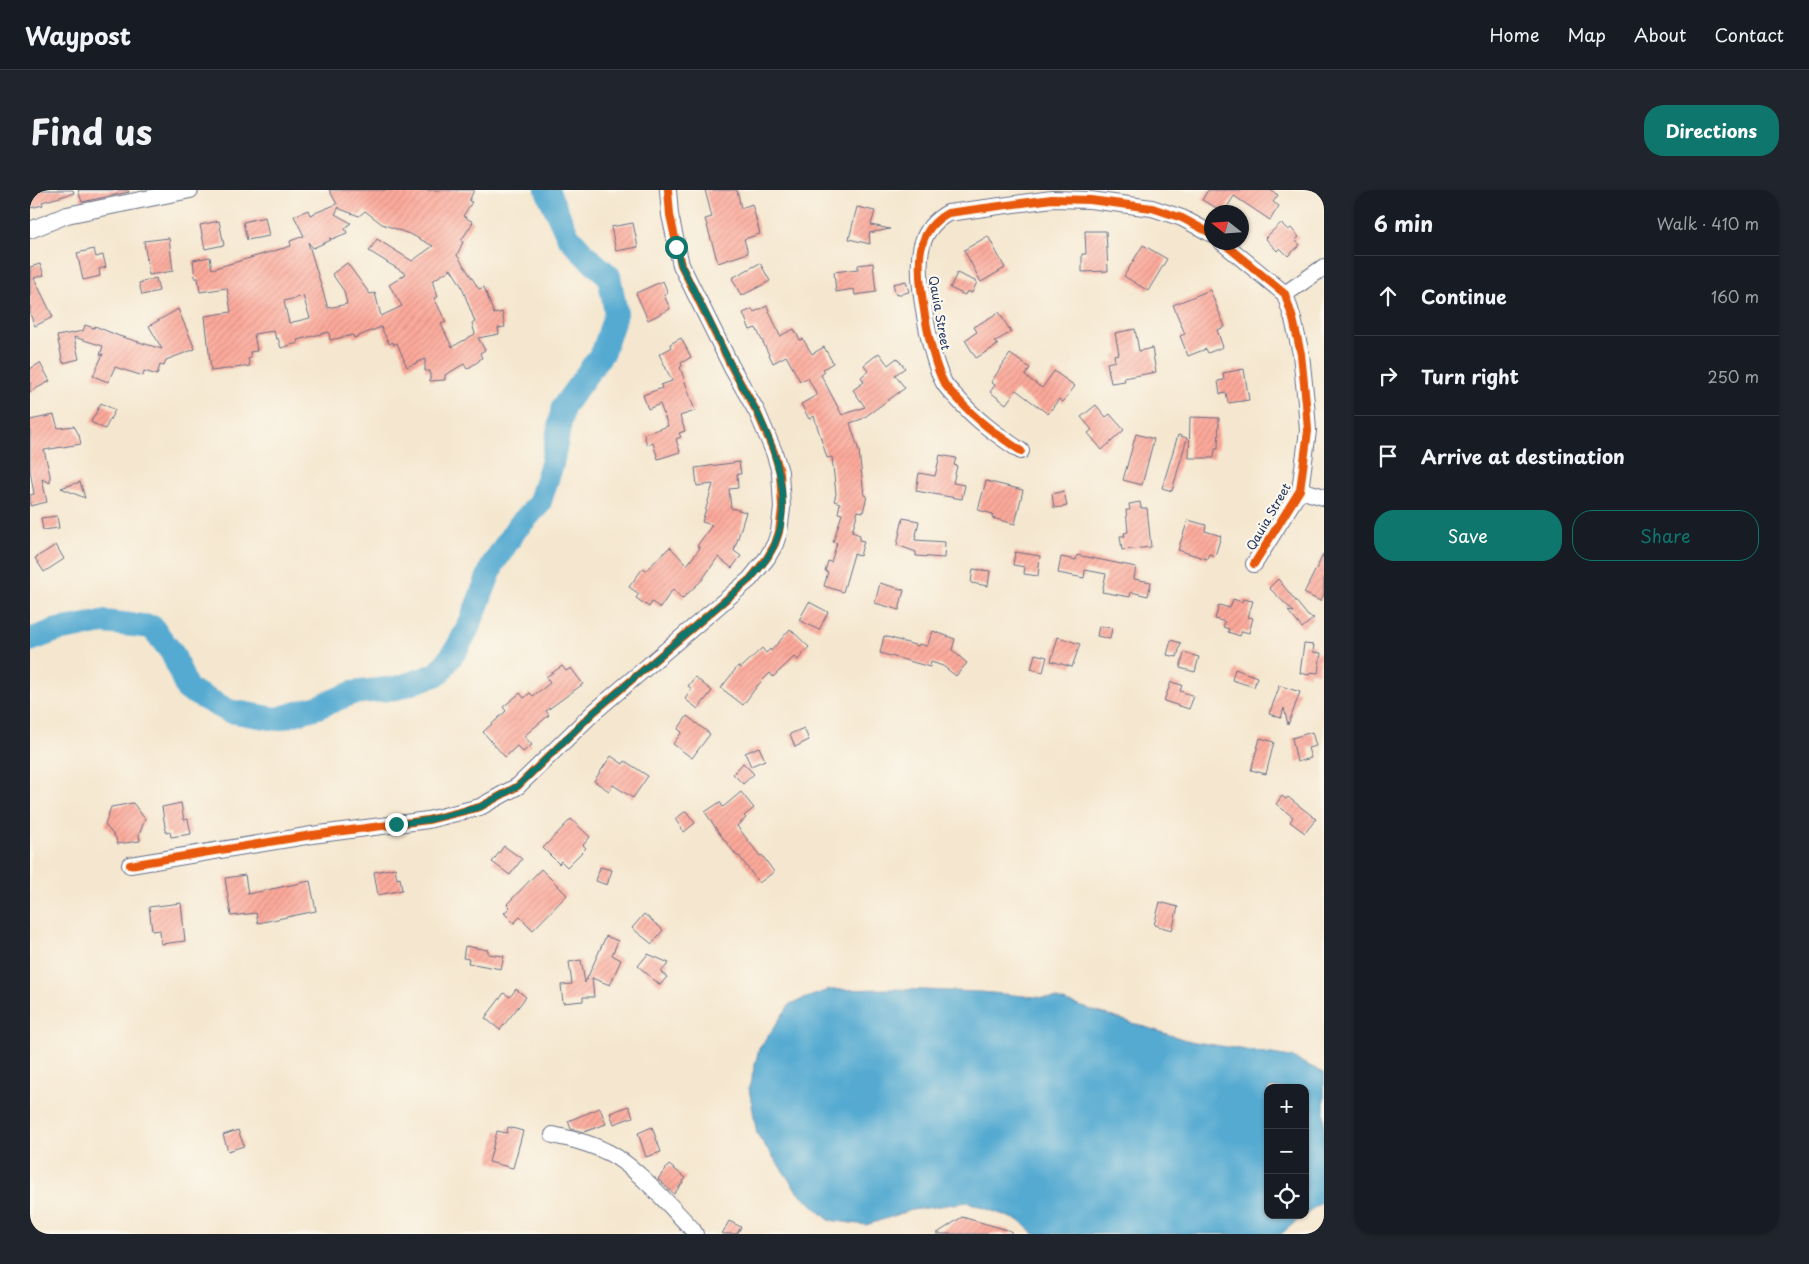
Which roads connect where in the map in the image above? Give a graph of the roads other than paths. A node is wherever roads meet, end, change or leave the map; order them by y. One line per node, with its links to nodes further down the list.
1 (190, 190): 3 (street)
2 (668, 190): 12 (street)
3 (30, 230)
4 (1204, 230): 8 (street, Qauia Street)
5 (1232, 250): 7 (street)
6 (1324, 267): 7 (street)
7 (1285, 294): 9 (street, Qauia Street)
8 (1021, 451)
9 (1300, 490): 10 (street); 11 (street, Qauia Street)
10 (1324, 498)
11 (1254, 564)
12 (130, 865)
13 (553, 1135): 14 (street)
14 (695, 1234)

